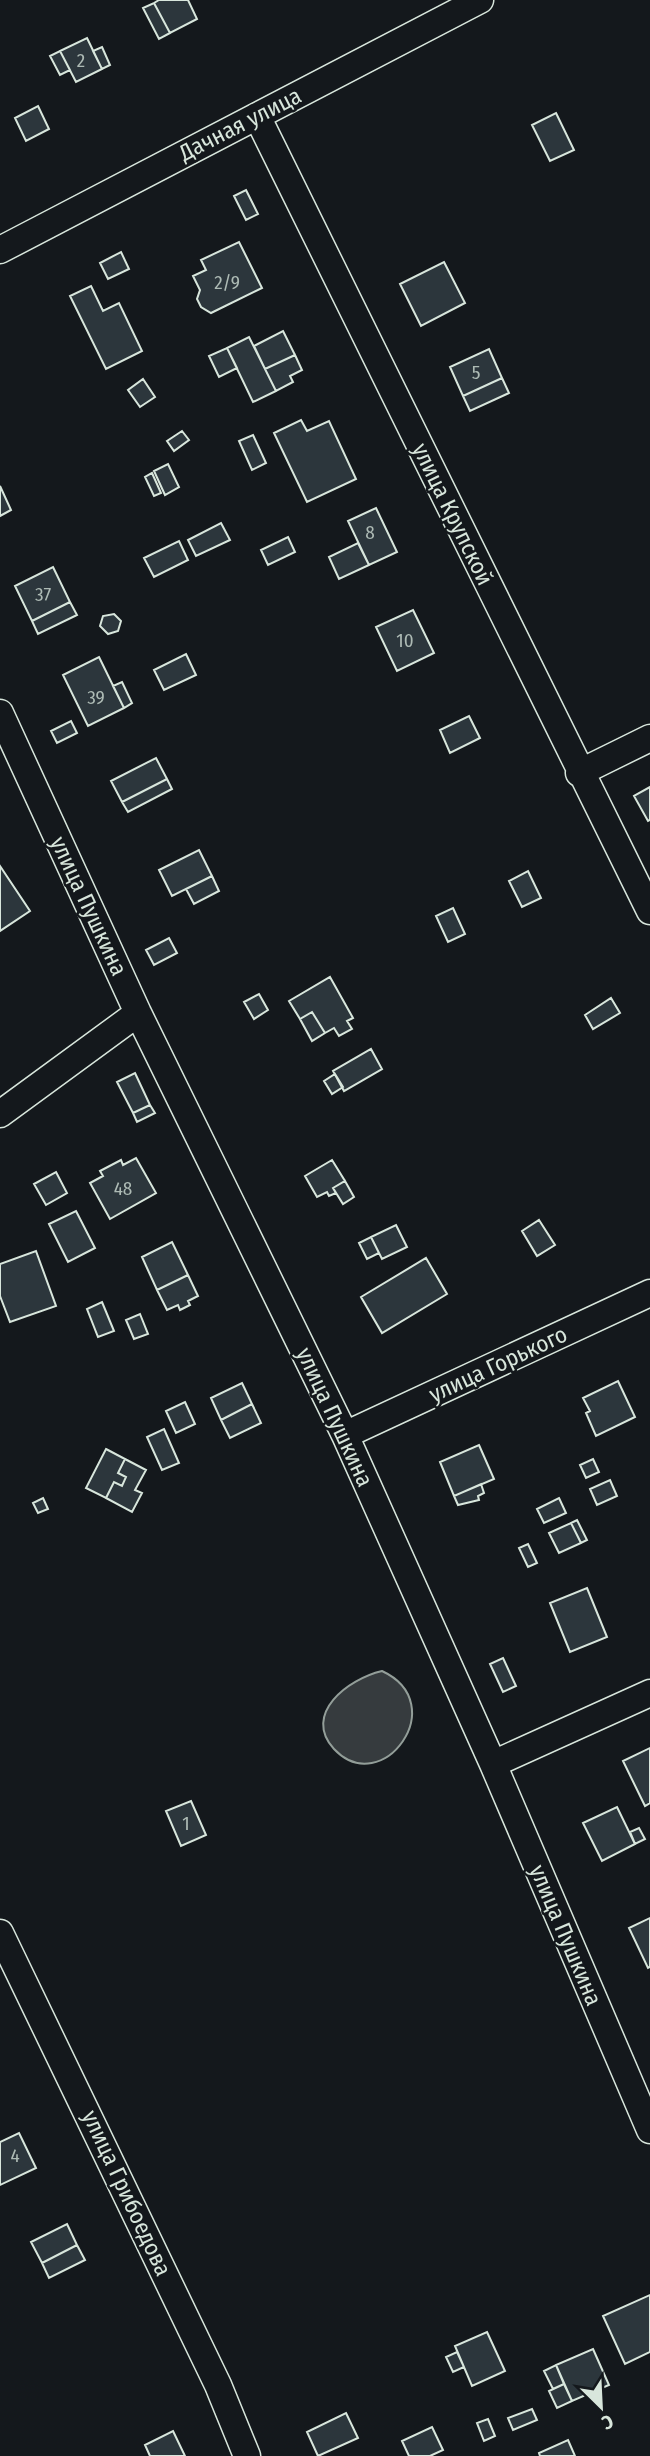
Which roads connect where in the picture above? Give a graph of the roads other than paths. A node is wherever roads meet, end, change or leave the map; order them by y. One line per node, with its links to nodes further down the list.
1 (480, 0): 2 (street, Дачная улица)
2 (257, 116): 3 (street, Дачная улица); 6 (street, улица Крупской)
3 (0, 250)
4 (0, 713): 8 (street, улица Пушкина)
5 (650, 738): 6 (street)
6 (579, 773): 7 (street, улица Крупской)
7 (650, 911)
8 (138, 1013): 9 (street); 11 (street, улица Пушкина)
9 (0, 1114)
10 (650, 1293): 11 (street, улица Горького)
11 (345, 1435): 13 (street, улица Пушкина)
12 (650, 1693): 13 (street)
13 (493, 1763): 15 (street, улица Пушкина)
14 (0, 1933): 16 (street, улица Грибоедова)
15 (650, 2130)
16 (247, 2456)

